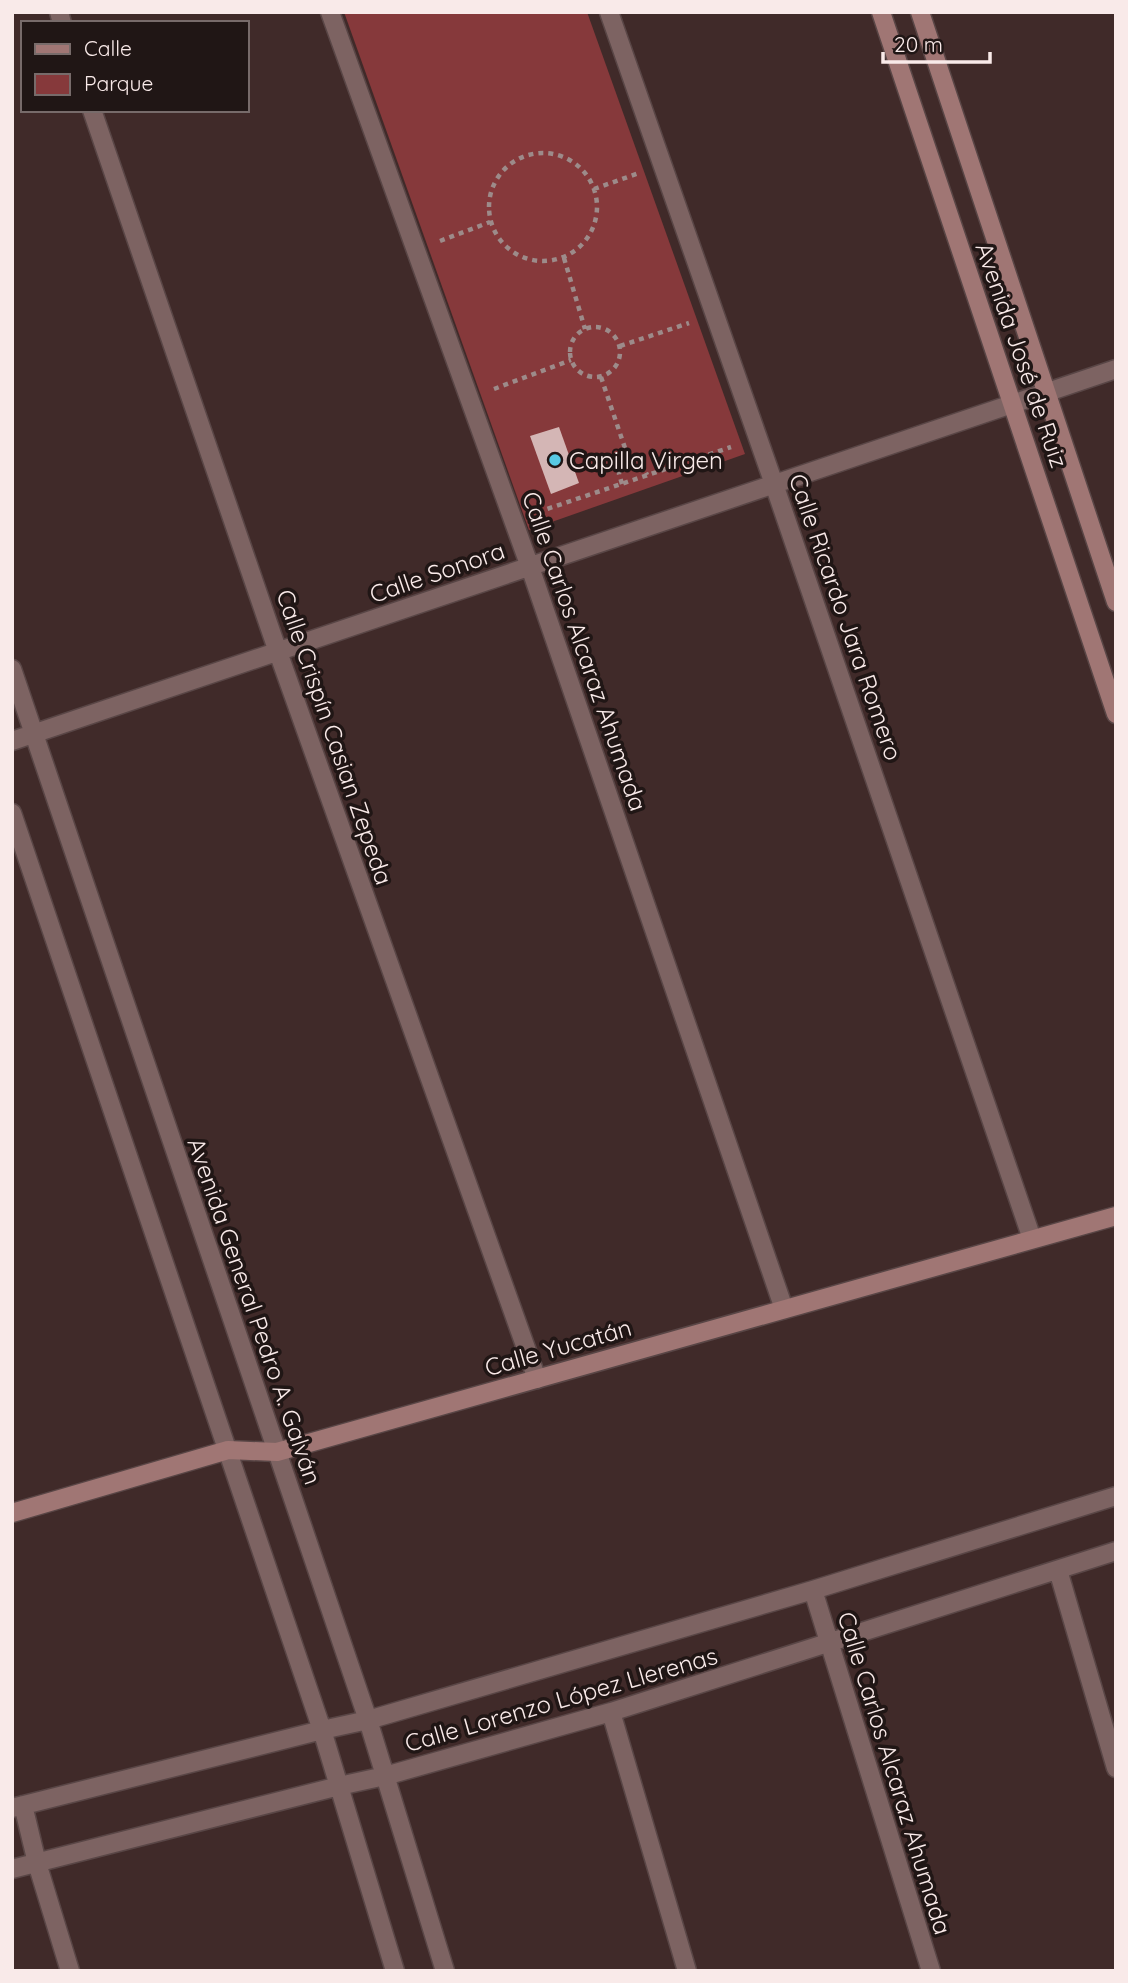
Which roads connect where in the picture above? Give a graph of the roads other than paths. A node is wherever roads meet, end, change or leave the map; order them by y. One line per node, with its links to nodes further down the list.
1 (330, 12): 10 (street, Calle Carlos Alcaraz Ahumada)
2 (609, 12): 9 (street, Calle Ricardo Jara Romero)
3 (881, 12): 8 (street, Avenida José de Ruiz)
4 (920, 12): 7 (street, Avenida José de Ruiz)
5 (93, 112): 12 (street, Calle Crispín Casian Zepeda)
6 (1116, 369): 7 (street, Calle Sonora)
7 (1046, 393): 8 (street, Calle Sonora); 11 (street, Avenida José de Ruiz)
8 (1012, 405): 9 (street, Calle Sonora); 14 (street, Avenida José de Ruiz)
9 (774, 484): 10 (street, Calle Sonora); 19 (street, Calle Ricardo Jara Romero)
10 (530, 567): 12 (street, Calle Sonora); 20 (street, Calle Carlos Alcaraz Ahumada)
11 (1116, 602)
12 (278, 652): 15 (street, Calle Sonora); 21 (street, Calle Crispín Casian Zepeda)
13 (12, 669): 15 (street, Avenida General Pedro A. Galván)
14 (1116, 714)
15 (34, 734): 16 (street, Calle Sonora); 23 (street, Avenida General Pedro A. Galván)
16 (12, 741)
17 (12, 813): 22 (street)
18 (1116, 1216): 19 (street, Calle Yucatán)
19 (1032, 1239): 20 (street, Calle Yucatán)
20 (784, 1309): 21 (street, Calle Yucatán)
21 (537, 1379): 23 (street, Calle Yucatán)
22 (228, 1450): 23 (street, Calle Yucatán); 25 (street, Calle Yucatán); 32 (street)
23 (277, 1452): 31 (street, Avenida General Pedro A. Galván)
24 (1116, 1496): 28 (street, Calle Lorenzo López Llerenas)
25 (12, 1513)
26 (1116, 1550): 27 (street, Calle Lorenzo López Llerenas)
27 (1058, 1570): 29 (street, Calle Lorenzo López Llerenas); 33 (street)
28 (813, 1590): 29 (street, Calle Carlos Alcaraz Ahumada); 31 (street, Calle Lorenzo López Llerenas)
29 (829, 1643): 30 (street, Calle Lorenzo López Llerenas); 43 (street, Calle Carlos Alcaraz Ahumada)
30 (611, 1712): 34 (street, Calle Lorenzo López Llerenas); 42 (street)
31 (368, 1720): 32 (street, Calle Lorenzo López Llerenas); 34 (street, Avenida General Pedro A. Galván)
32 (322, 1730): 35 (street); 36 (street, Calle Lorenzo López Llerenas)
33 (1116, 1768)
34 (385, 1776): 35 (street, Calle Lorenzo López Llerenas); 41 (street, Avenida General Pedro A. Galván)
35 (339, 1786): 37 (street, Calle Lorenzo López Llerenas); 40 (street)
36 (17, 1806): 37 (street)
37 (37, 1863): 38 (street, Calle Lorenzo López Llerenas); 39 (street)
38 (12, 1869)
39 (70, 1971)
40 (395, 1971)
41 (445, 1971)
42 (687, 1971)
43 (931, 1971)

